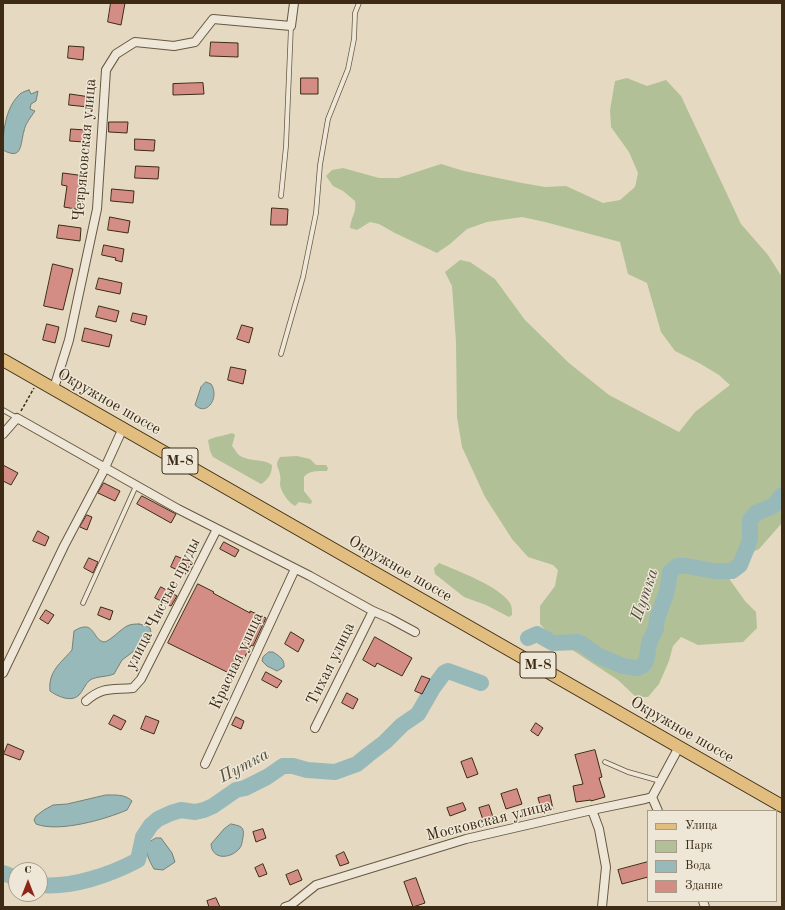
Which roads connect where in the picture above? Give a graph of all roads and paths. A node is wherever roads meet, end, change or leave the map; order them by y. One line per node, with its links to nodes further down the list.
1 (294, 3): 3 (street)
2 (359, 3): 5 (lane)
3 (290, 26): 4 (lane); 8 (street, Четряковская улица)
4 (281, 196)
5 (280, 354)
6 (3, 360): 8 (main road, Окружное шоссе / М-8)
7 (35, 387): 10 (path)
8 (54, 388): 11 (main road, Окружное шоссе / М-8)
9 (3, 410): 10 (lane)
10 (17, 418): 12 (street); 13 (street)
11 (123, 428): 13 (street); 23 (main road, Окружное шоссе / М-8)
12 (3, 434)
13 (104, 468): 14 (street); 20 (street)
14 (136, 486): 15 (street); 17 (lane)
15 (217, 529): 16 (street); 21 (street, улица Чистые пруды)
16 (295, 569): 18 (street); 25 (street, Красная улица)
17 (83, 603)
18 (373, 611): 19 (street); 22 (street, Тихая улица)
19 (415, 632)
20 (3, 673)
21 (86, 701)
22 (315, 728)
23 (679, 747): 26 (street); 28 (main road, Окружное шоссе / М-8)
24 (605, 762): 26 (lane)
25 (205, 764)
26 (661, 781): 27 (street)
27 (652, 797): 29 (street, Московская улица); 30 (street)
28 (782, 806)
29 (592, 810): 31 (street); 32 (street, Московская улица)
30 (658, 810)
31 (600, 906)
32 (285, 907)

